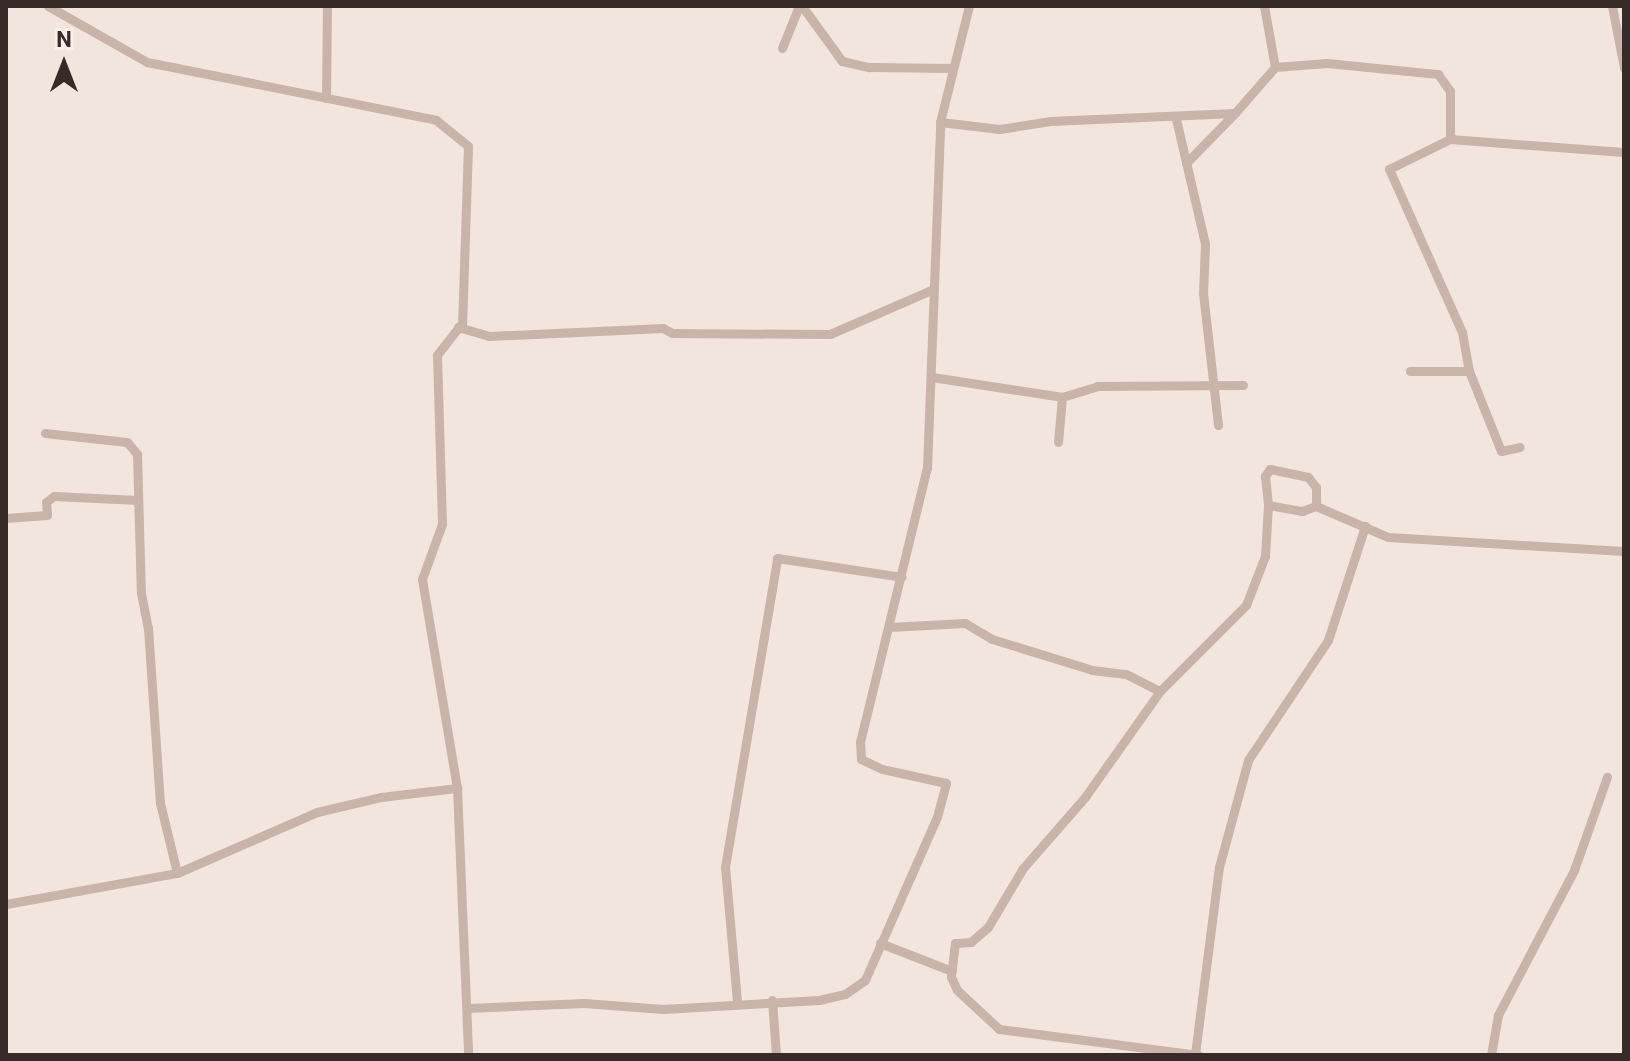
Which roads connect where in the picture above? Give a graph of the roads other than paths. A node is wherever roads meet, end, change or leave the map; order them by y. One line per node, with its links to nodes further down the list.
1 (48, 6): 11 (street)
2 (327, 6): 11 (street)
3 (800, 6): 7 (street); 9 (street)
4 (969, 6): 9 (street)
5 (1264, 6): 8 (street)
6 (1612, 6): 10 (street)
7 (782, 48)
8 (1275, 67): 12 (street); 15 (street)
9 (952, 68): 14 (street)
10 (1624, 68)
11 (326, 98): 19 (street)
12 (1235, 113): 13 (street); 17 (street)
13 (1176, 119): 14 (street); 17 (street)
14 (940, 122): 18 (street)
15 (1450, 139): 16 (street); 21 (street)
16 (1624, 152)
17 (1186, 163): 24 (street)
18 (931, 290): 19 (street); 22 (street)
19 (458, 327): 40 (street)
20 (1410, 371): 21 (street)
21 (1469, 371): 29 (street)
22 (932, 377): 25 (street); 36 (street)
23 (1243, 385): 24 (street)
24 (1213, 387): 25 (street); 26 (street)
25 (1062, 397): 28 (street)
26 (1218, 425)
27 (45, 433): 30 (street)
28 (1058, 442)
29 (1520, 447)
30 (138, 500): 33 (street); 41 (street)
31 (1268, 505): 32 (street); 32 (street); 38 (street)
32 (1316, 506): 34 (street)
33 (6, 518)
34 (1365, 526): 35 (street); 48 (street)
35 (1624, 551)
36 (902, 577): 37 (street); 46 (street)
37 (889, 627): 38 (street); 43 (street)
38 (1160, 691): 44 (street)
39 (1607, 777): 51 (street)
40 (457, 788): 41 (street); 47 (street)
41 (177, 873): 42 (street)
42 (6, 904)
43 (880, 943): 44 (street); 45 (street)
44 (952, 971): 48 (street)
45 (772, 1000): 46 (street); 50 (street)
46 (737, 1001): 47 (street)
47 (468, 1008): 49 (street)
48 (1197, 1054)
49 (468, 1055)
50 (776, 1055)
51 (1491, 1055)

